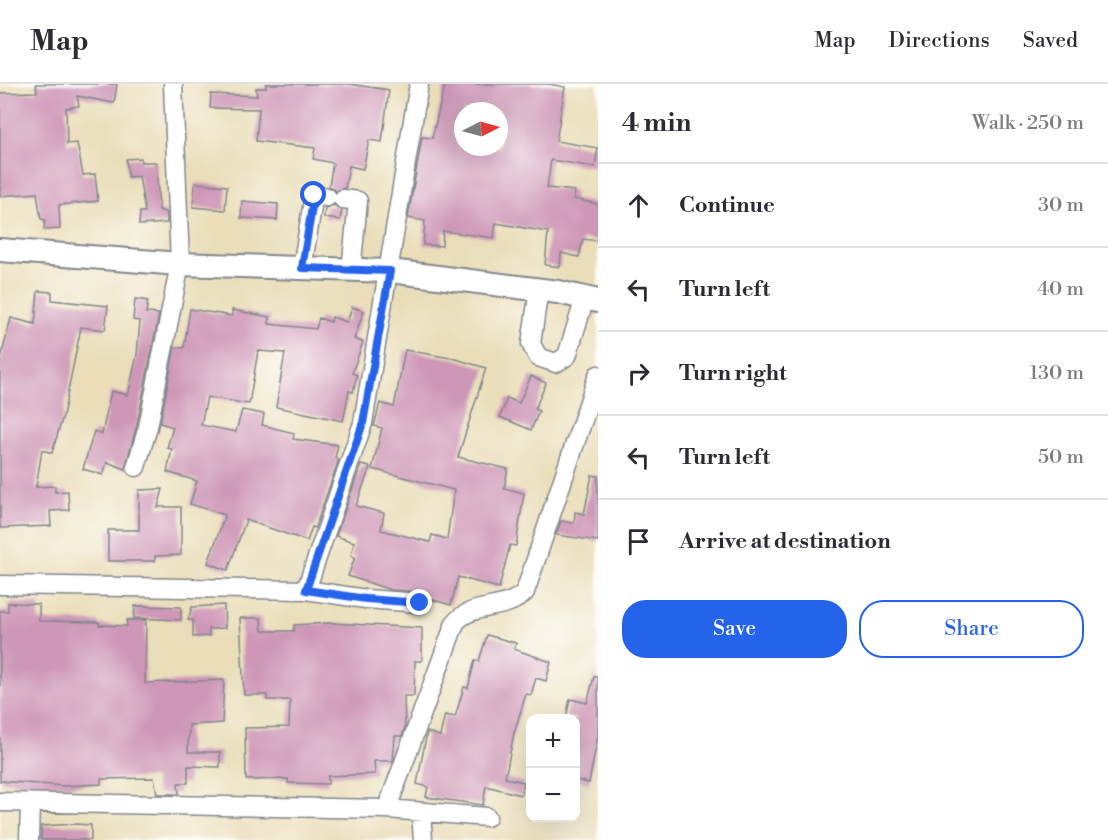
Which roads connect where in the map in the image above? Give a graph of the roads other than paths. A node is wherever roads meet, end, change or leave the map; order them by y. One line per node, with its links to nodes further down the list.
1 (173, 84): 4 (street)
2 (419, 84): 7 (street)
3 (0, 250): 4 (main road)
4 (180, 264): 5 (main road); 11 (street)
5 (302, 268): 6 (main road); 6 (street)
6 (351, 271): 7 (main road)
7 (390, 271): 8 (main road); 13 (street)
8 (539, 290): 9 (main road); 9 (street)
9 (591, 299)
10 (598, 375): 17 (street)
11 (136, 467)
12 (0, 585): 13 (street)
13 (306, 590): 14 (street)
14 (420, 603)
15 (0, 802): 16 (street)
16 (30, 803): 17 (street); 20 (street)
17 (387, 808): 18 (street)
18 (421, 812): 19 (street); 21 (street)
19 (487, 818)
20 (29, 840)
21 (423, 840)

